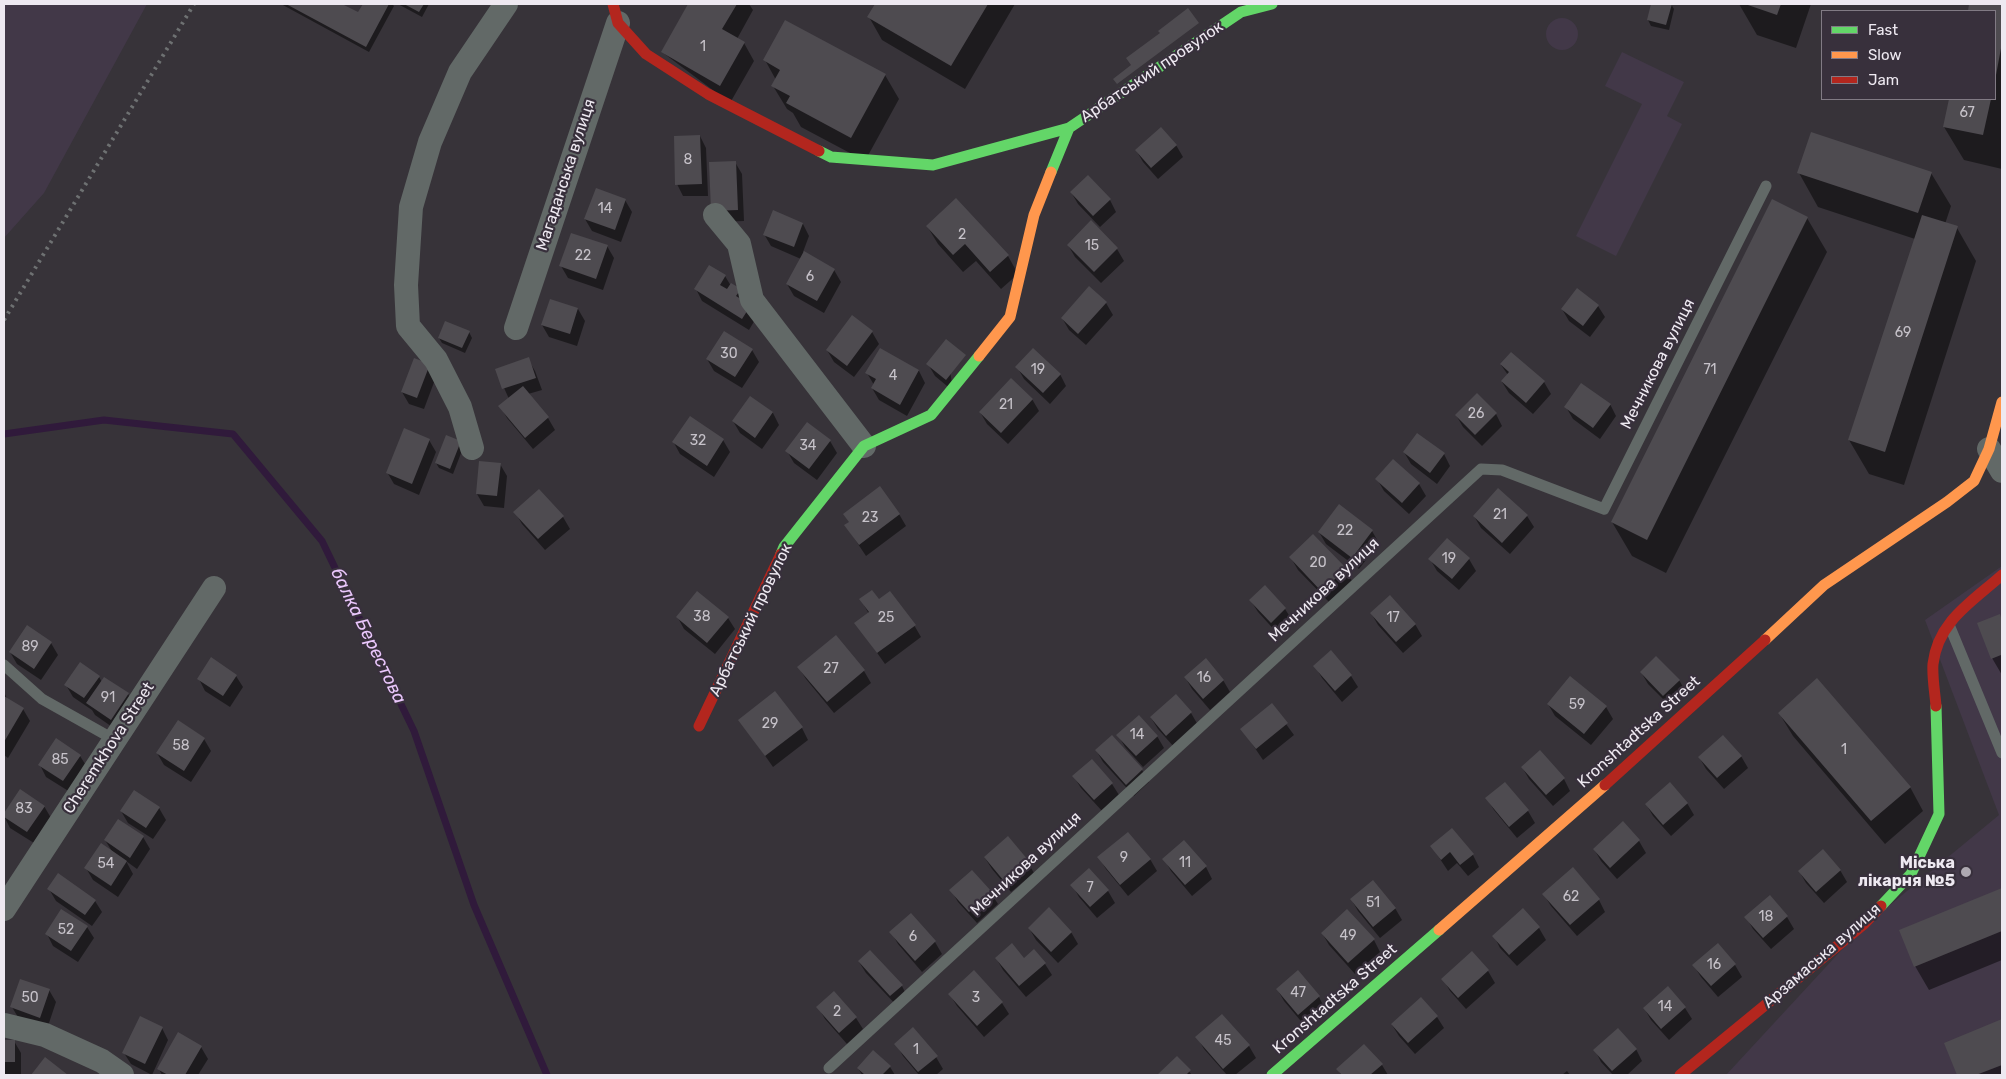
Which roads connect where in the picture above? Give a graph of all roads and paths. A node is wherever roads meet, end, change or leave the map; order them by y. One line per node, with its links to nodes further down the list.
1 (506, 4): 11 (street)
2 (1272, 4): 3 (street, Арбатський провулок)
3 (1236, 8): 5 (street, Арбатський провулок)
4 (616, 13): 5 (street); 8 (street, Магаданська вулиця)
5 (1070, 128): 10 (street, Арбатський провулок)
6 (1766, 186): 23 (lane, Мечникова вулиця)
7 (715, 215): 10 (street)
8 (516, 328)
9 (2002, 402): 12 (street, Kronshtadtska Street)
10 (864, 446): 18 (street, Арбатський провулок)
11 (472, 448)
12 (1989, 449): 13 (street); 25 (street, Kronshtadtska Street)
13 (2002, 471)
14 (2002, 575): 16 (street, Арзамаська вулиця)
15 (214, 588): 19 (street, Cheremkhova Street)
16 (1948, 623): 20 (lane); 26 (street, Арзамаська вулиця)
17 (4, 665): 19 (lane)
18 (699, 726)
19 (115, 740): 21 (street, Cheremkhova Street)
20 (2002, 753)
21 (4, 908)
22 (4, 1026): 24 (street)
23 (829, 1068)
24 (122, 1075)
25 (1272, 1075)
26 (1680, 1075)

